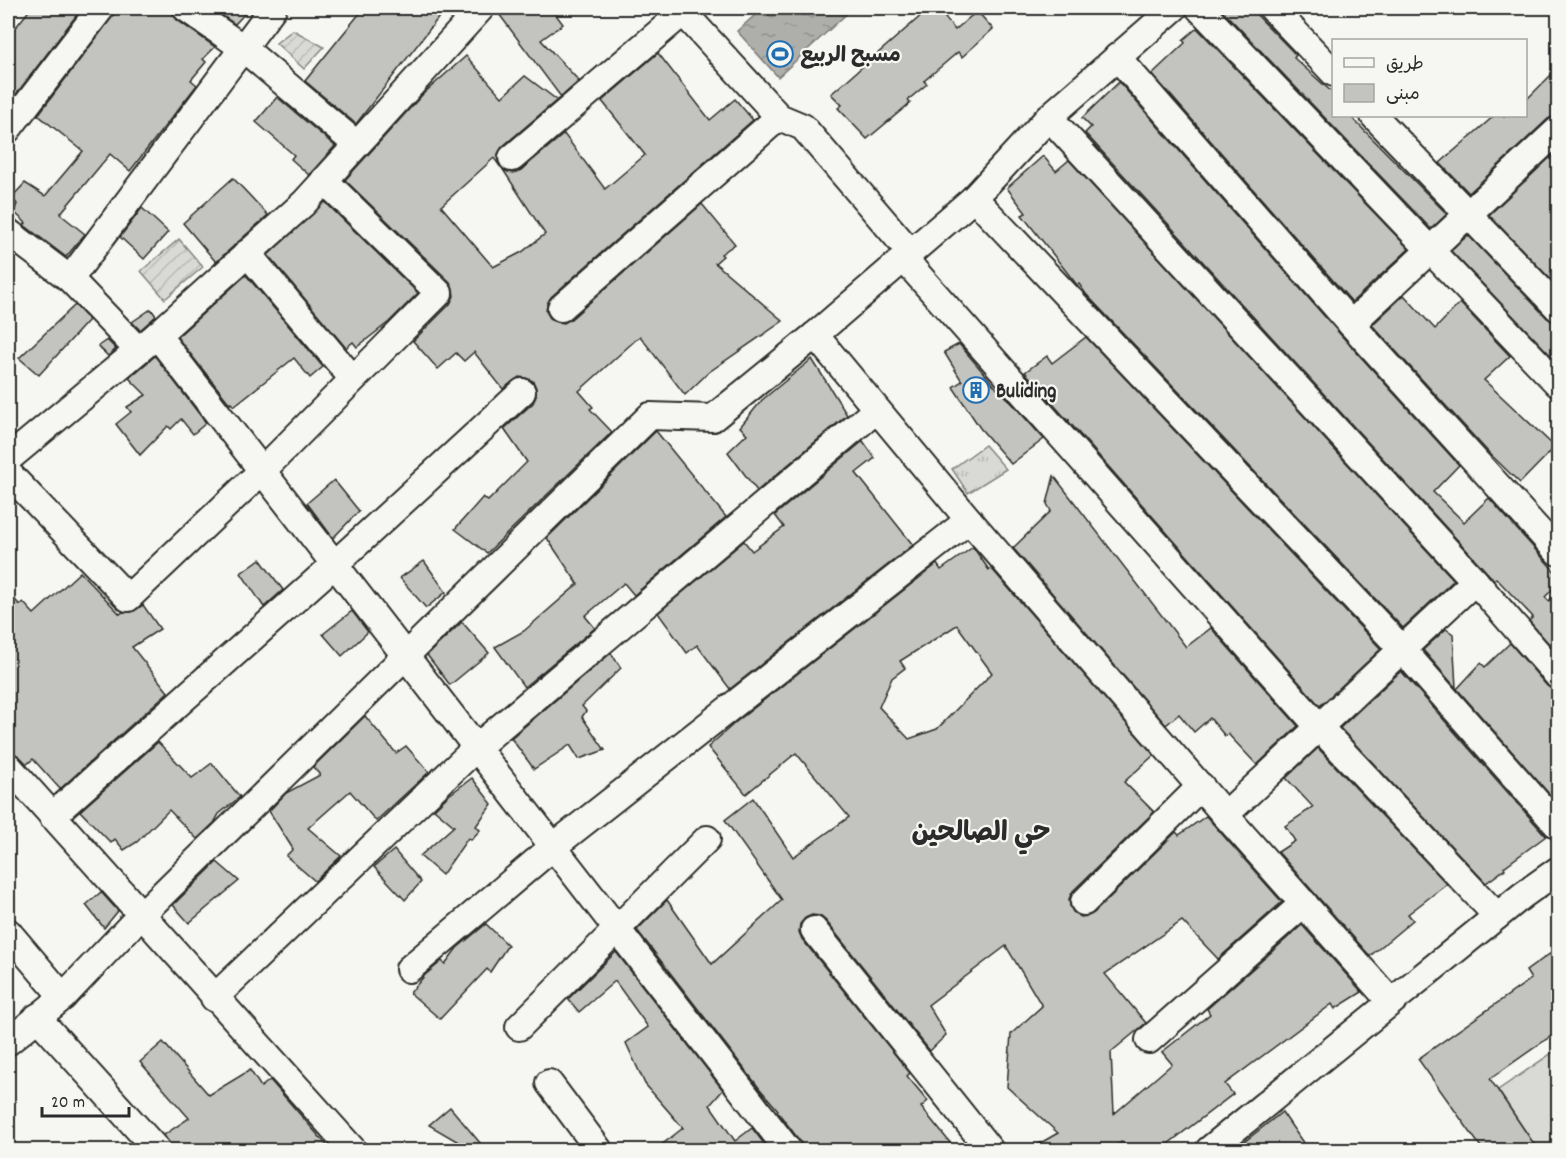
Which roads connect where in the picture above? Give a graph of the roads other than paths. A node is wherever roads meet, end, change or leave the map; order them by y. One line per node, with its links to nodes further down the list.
1 (101, 8): 15 (street)
2 (186, 8): 9 (street)
3 (273, 8): 9 (street)
4 (482, 8): 17 (street)
5 (1173, 8): 10 (street)
6 (1200, 8): 23 (street)
7 (1272, 8): 11 (street)
8 (685, 10): 12 (street); 18 (street)
9 (243, 48): 17 (street); 26 (street)
10 (1117, 57): 13 (street); 29 (street)
11 (1332, 71)
12 (779, 117): 25 (street); 28 (street)
13 (1048, 117): 20 (street); 41 (street)
14 (1375, 117): 21 (street)
15 (8, 129)
16 (1558, 130): 21 (street)
17 (356, 144): 19 (street)
18 (512, 158)
19 (324, 180): 24 (street); 32 (street)
20 (974, 198): 25 (street); 42 (street)
21 (1469, 215): 23 (street); 27 (street)
22 (8, 232): 26 (street)
23 (1431, 250): 29 (street); 33 (street)
24 (247, 253): 31 (street); 32 (street)
25 (907, 256): 30 (street); 45 (street)
26 (70, 279): 31 (street)
27 (1558, 306)
28 (561, 308)
29 (1351, 324): 39 (street)
30 (816, 335): 35 (street); 43 (street)
31 (147, 342): 36 (street); 37 (street)
32 (353, 379): 37 (street)
33 (1558, 384)
34 (522, 392): 40 (street)
35 (876, 410): 38 (street); 46 (street)
36 (8, 461): 37 (street)
37 (263, 470): 40 (street)
38 (969, 520): 48 (street); 53 (street)
39 (1558, 552)
40 (335, 564): 43 (street); 50 (street)
41 (1475, 581): 42 (street); 44 (street)
42 (1402, 649): 45 (street); 51 (street)
43 (405, 655): 46 (street); 57 (street)
44 (1558, 676)
45 (1319, 727): 49 (street); 58 (street)
46 (477, 747): 53 (street); 64 (street)
47 (8, 766): 50 (street)
48 (1201, 786): 49 (street); 55 (street)
49 (1225, 815): 56 (street)
50 (52, 816): 57 (street)
51 (1558, 826)
52 (707, 839): 59 (street)
53 (554, 846): 59 (street); 62 (street)
54 (1558, 870): 58 (street)
55 (1084, 902)
56 (1304, 903): 65 (street); 68 (street)
57 (140, 916): 63 (street); 64 (street)
58 (1497, 916): 65 (street)
59 (617, 929): 67 (street); 74 (street)
60 (814, 930): 75 (street)
61 (8, 932): 63 (street)
62 (409, 969)
63 (63, 997): 66 (street)
64 (214, 998): 72 (street)
65 (1391, 1002): 76 (street)
66 (37, 1017): 69 (street); 71 (street)
67 (519, 1027)
68 (1149, 1040)
69 (8, 1042)
70 (549, 1083): 73 (street)
71 (158, 1150)
72 (353, 1150)
73 (600, 1150)
74 (788, 1150)
75 (990, 1150)
76 (1209, 1150)

